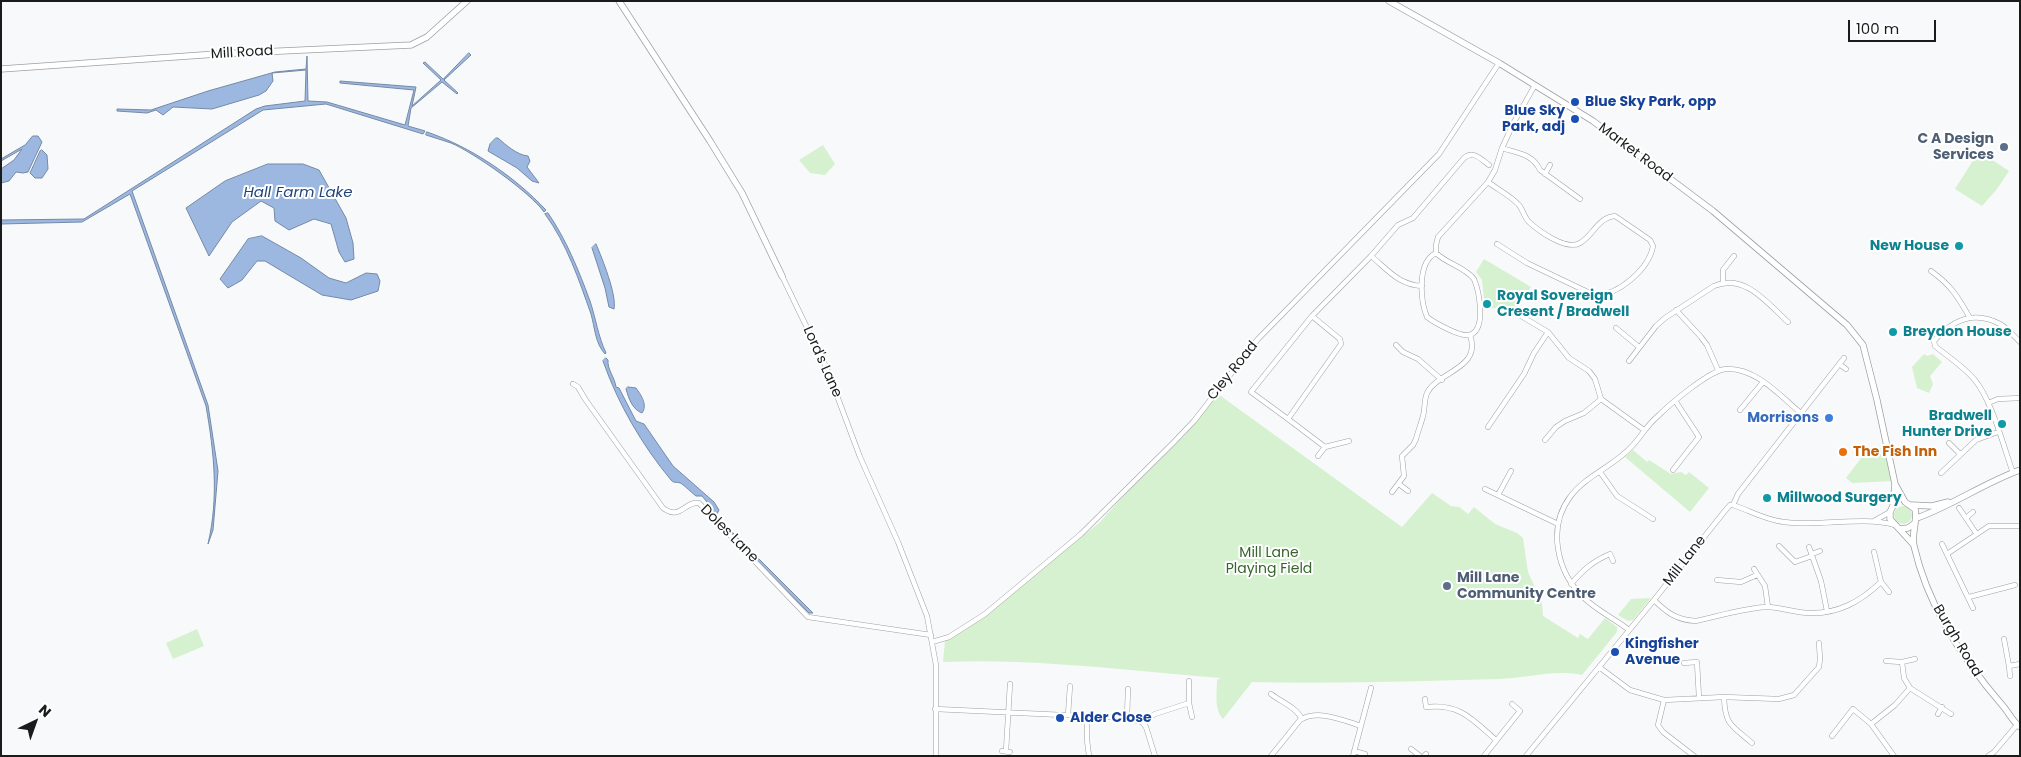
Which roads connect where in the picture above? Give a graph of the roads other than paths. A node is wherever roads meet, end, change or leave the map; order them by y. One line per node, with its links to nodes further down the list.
1 (467, 1): 5 (street, Mill Road)
2 (619, 1): 18 (street, Lord's Lane)
3 (1389, 1): 4 (street, Market Road)
4 (1499, 63): 6 (street, Market Road); 110 (street, Cley Road)
5 (1, 69)
6 (1535, 85): 7 (street); 29 (street, Market Road)
7 (1502, 148): 10 (street); 11 (street)
8 (1550, 164): 10 (street)
9 (1489, 165): 15 (street)
10 (1545, 174): 12 (street)
11 (1488, 182): 13 (street); 14 (street)
12 (1580, 199)
13 (1497, 244)
14 (1436, 253): 20 (street); 28 (street)
15 (1371, 256): 20 (street); 23 (street)
16 (1734, 256): 19 (street)
17 (1931, 272): 24 (street)
18 (782, 276): 108 (street, Lord's Lane)
19 (1723, 283): 21 (street); 25 (street)
20 (1422, 286): 28 (street)
21 (1676, 310): 32 (street); 37 (street)
22 (1516, 313): 27 (street)
23 (1312, 316): 47 (street); 47 (street)
24 (1970, 318): 30 (street); 44 (street)
25 (1788, 322)
26 (1616, 328): 32 (street)
27 (1548, 332): 42 (street); 48 (street)
28 (1470, 335): 38 (street)
29 (1858, 338): 64 (street, Burgh Road)
30 (2020, 342)
31 (1396, 345): 38 (street)
32 (1639, 347): 34 (street)
33 (1844, 358): 35 (street, Mill Lane)
34 (1629, 360)
35 (1839, 364): 36 (street); 46 (street, Mill Lane)
36 (1846, 369)
37 (1718, 370): 39 (street); 43 (street)
38 (1442, 380): 63 (street)
39 (1763, 382): 45 (street); 46 (street)
40 (573, 384): 108 (street, Doles Lane)
41 (2020, 398): 44 (street)
42 (1601, 399): 49 (street); 51 (street)
43 (1676, 402): 49 (street); 57 (street)
44 (1988, 403): 50 (street)
45 (1740, 410)
46 (1802, 414): 72 (street, Mill Lane)
47 (1288, 419): 54 (street)
48 (1488, 427)
49 (1644, 430): 60 (street)
50 (1998, 432): 55 (street); 62 (street)
51 (1545, 440)
52 (1349, 441): 54 (street)
53 (1949, 443): 55 (street)
54 (1325, 447): 56 (street)
55 (1960, 454): 61 (street)
56 (1318, 456)
57 (1674, 470)
58 (2020, 470): 62 (street)
59 (1512, 471): 68 (street)
60 (1600, 472): 77 (street); 80 (street)
61 (1941, 472)
62 (2013, 473): 70 (street)
63 (1399, 484): 66 (street); 67 (street)
64 (1895, 484): 69 (street, Burgh Road); 74 (street, Burgh Road)
65 (1485, 489): 68 (street)
66 (1392, 492)
67 (1408, 492)
68 (1498, 495): 80 (street)
69 (1905, 502): 71 (street); 74 (street)
70 (1950, 502): 71 (street); 78 (street)
71 (1911, 504): 78 (street, Burgh Road)
72 (1734, 505): 79 (street); 103 (street, Mill Lane)
73 (1959, 508): 76 (street)
74 (1892, 509): 79 (street); 82 (street, Burgh Road)
75 (1973, 512): 76 (street)
76 (1966, 518): 83 (street)
77 (1653, 519)
78 (1916, 520): 82 (street); 84 (street, Burgh Road)
79 (1873, 522): 82 (street)
80 (1558, 524): 99 (street)
81 (2020, 526): 83 (street)
82 (1898, 527): 84 (street, Burgh Road)
83 (1976, 533): 92 (street)
84 (1914, 544): 150 (street, Burgh Road)
85 (1942, 544): 92 (street)
86 (1779, 546): 93 (street)
87 (1608, 547): 91 (street)
88 (1809, 547): 93 (street)
89 (1820, 551): 93 (street)
90 (1874, 552): 98 (street)
91 (1610, 554): 94 (street); 99 (street)
92 (1947, 554): 102 (street)
93 (1812, 555): 106 (street)
94 (1613, 560)
95 (1754, 569): 96 (street)
96 (1758, 575): 97 (street); 104 (street)
97 (1718, 580)
98 (1881, 582): 101 (street); 106 (street)
99 (1571, 584): 107 (street)
100 (2015, 585): 102 (street)
101 (1889, 592)
102 (1969, 597): 105 (street)
103 (1654, 600): 104 (street); 107 (street, Mill Lane)
104 (1768, 607): 106 (street)
105 (1973, 608)
106 (1827, 611)
107 (1630, 630): 118 (street, Mill Lane)
108 (931, 634): 110 (street, Lord's Lane)
109 (2004, 639): 117 (street)
110 (932, 642): 137 (street, Lord's Lane)
111 (1819, 643): 124 (street)
112 (1915, 659): 114 (street)
113 (1886, 662): 114 (street)
114 (1902, 662): 126 (street)
115 (1684, 663): 130 (street)
116 (2020, 664): 117 (street)
117 (2009, 666): 119 (street)
118 (1599, 667): 132 (street); 164 (street, Mill Lane)
119 (2010, 676)
120 (1189, 681): 133 (street)
121 (1799, 681): 124 (street)
122 (1010, 684): 139 (street)
123 (1070, 686): 142 (street)
124 (1804, 686): 129 (street)
125 (1371, 688): 149 (street)
126 (1910, 688): 136 (street); 148 (street)
127 (1128, 689): 145 (street)
128 (1271, 694): 146 (street)
129 (1724, 696): 130 (street); 153 (street)
130 (1700, 698): 132 (street)
131 (1425, 699): 152 (street)
132 (1664, 700): 165 (street)
133 (1189, 703): 144 (street); 147 (street)
134 (1512, 704): 152 (street)
135 (1857, 704): 138 (street)
136 (1942, 707): 140 (street); 141 (street)
137 (935, 709): 139 (street); 158 (street, Lord's Lane)
138 (1853, 709): 148 (street); 151 (street)
139 (1008, 712): 142 (street); 155 (street)
140 (1938, 714)
141 (1951, 714)
142 (1068, 715): 143 (street)
143 (1087, 717): 145 (street); 159 (street)
144 (1192, 717)
145 (1127, 718): 147 (street)
146 (1302, 719): 149 (street); 161 (street)
147 (1142, 722): 160 (street)
148 (1871, 724): 166 (street)
149 (1361, 726): 156 (street)
150 (2018, 726): 167 (street)
151 (1832, 736)
152 (1496, 740): 163 (street)
153 (1752, 743)
154 (1411, 749): 162 (street)
155 (1006, 751)
156 (1353, 754): 157 (street)
157 (1365, 754)
158 (936, 756)
159 (1089, 756)
160 (1155, 756)
161 (1271, 756)
162 (1420, 756)
163 (1484, 756)
164 (1526, 756)
165 (1694, 756)
166 (1894, 756)
167 (1988, 756)

